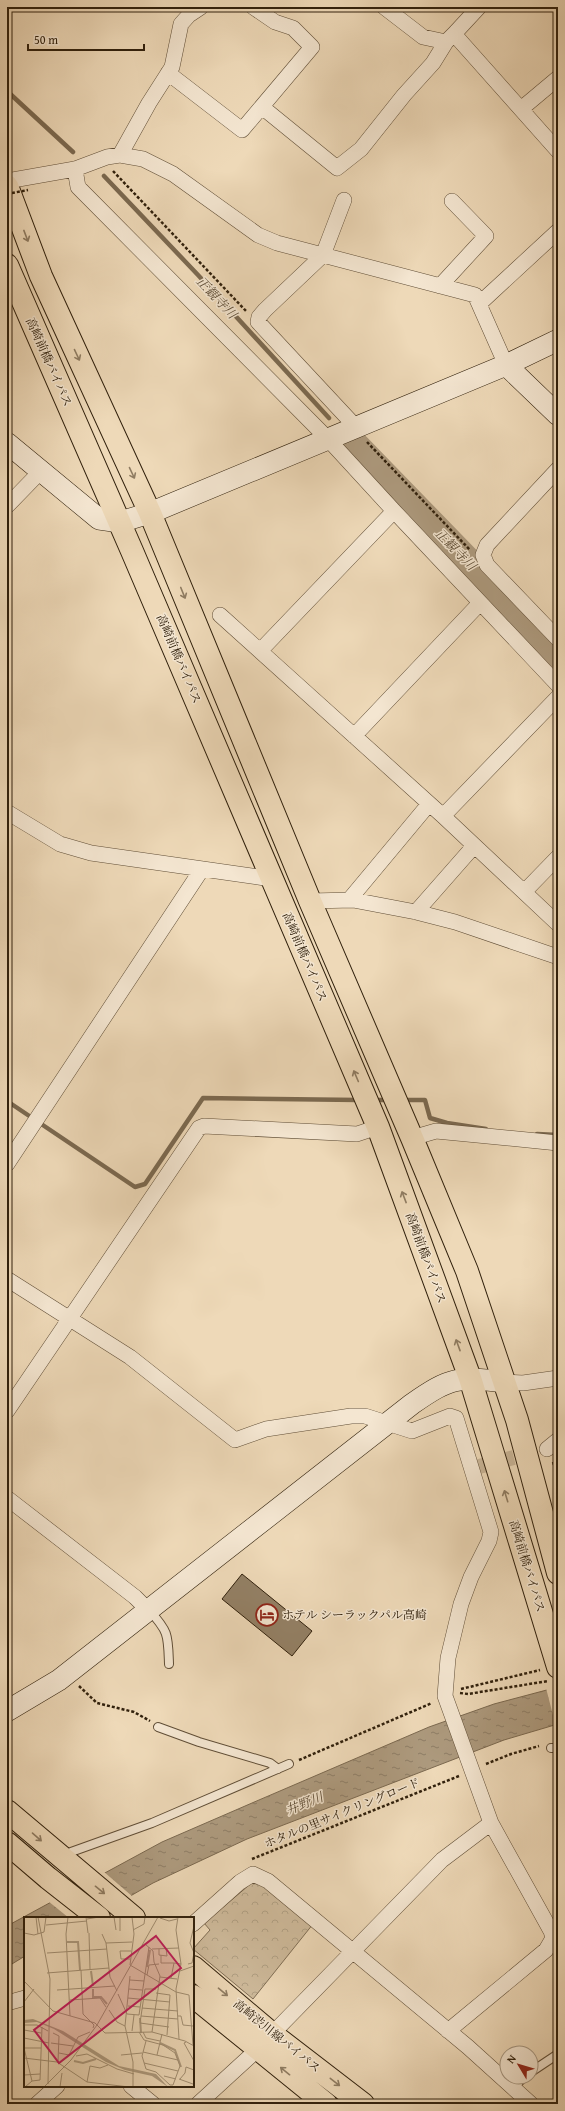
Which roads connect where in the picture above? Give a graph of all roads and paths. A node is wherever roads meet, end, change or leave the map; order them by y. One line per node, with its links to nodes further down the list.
1 (201, 7): 6 (street)
2 (253, 7): 8 (street)
3 (384, 7): 5 (street)
4 (479, 7): 5 (street)
5 (450, 38): 8 (street); 9 (street)
6 (168, 73): 8 (street); 11 (street)
7 (558, 78): 9 (street)
8 (262, 107)
9 (521, 109): 10 (street)
10 (558, 151)
11 (114, 156): 12 (street); 19 (street); 23 (path)
12 (75, 169): 13 (street); 28 (street)
13 (7, 181)
14 (17, 188): 15 (path, bridge); 34 (main road, one-way to 34)
15 (7, 194)
16 (344, 200): 19 (street)
17 (452, 202): 21 (street)
18 (558, 231): 22 (street)
19 (323, 255): 21 (street); 23 (street)
20 (7, 265): 35 (main road, 高崎前橋バイパス)
21 (440, 286): 22 (street)
22 (478, 304): 25 (street)
23 (258, 322): 27 (street)
24 (558, 340): 25 (street)
25 (506, 365): 26 (street); 27 (street)
26 (558, 415)
27 (355, 426): 28 (street); 36 (path)
28 (327, 438): 33 (street); 34 (street)
29 (7, 443): 31 (street)
30 (558, 469): 36 (street)
31 (40, 472): 32 (street); 35 (street)
32 (7, 506)
33 (394, 511): 37 (street); 40 (street)
34 (150, 513): 35 (street); 53 (main road, one-way to 53)
35 (120, 522): 50 (main road, 高崎前橋バイパス)
36 (483, 555): 39 (street)
37 (480, 603): 41 (street); 43 (street)
38 (220, 615): 40 (street)
39 (558, 639)
40 (260, 652): 43 (street)
41 (558, 685)
42 (558, 696): 46 (street)
43 (354, 736): 44 (street)
44 (428, 804): 46 (street); 52 (street)
45 (7, 812): 49 (street)
46 (443, 816): 47 (street)
47 (474, 846): 51 (street); 54 (street)
48 (558, 856): 51 (street)
49 (202, 869): 50 (street); 60 (street)
50 (272, 879): 57 (main road, 高崎前橋バイパス, one-way to 50)
51 (524, 892): 55 (street)
52 (349, 900): 53 (street); 54 (street)
53 (310, 901): 58 (main road)
54 (416, 912): 56 (street)
55 (558, 924)
56 (558, 957)
57 (378, 1127): 62 (street); 63 (main road, 高崎前橋バイパス, one-way to 57)
58 (412, 1138): 59 (street); 65 (main road)
59 (558, 1144)
60 (7, 1164)
61 (7, 1279): 62 (street)
62 (70, 1319): 66 (street); 67 (street)
63 (470, 1378): 65 (street); 67 (street); 74 (main road, 高崎前橋バイパス, one-way to 63)
64 (558, 1378): 65 (street)
65 (505, 1382): 71 (main road)
66 (7, 1411)
67 (387, 1424): 72 (street); 78 (street)
68 (555, 1445): 69 (path)
69 (558, 1479)
70 (7, 1498): 72 (street)
71 (558, 1573)
72 (148, 1610): 73 (lane); 79 (street)
73 (170, 1664)
74 (551, 1672): 76 (path); 77 (path)
75 (76, 1683): 80 (path)
76 (466, 1686)
77 (468, 1694)
78 (442, 1701): 82 (path); 84 (street)
79 (7, 1711)
80 (158, 1727): 83 (lane)
81 (554, 1748): 84 (path, ホタルの里サイクリングロード)
82 (289, 1764): 83 (lane)
83 (278, 1769): 88 (lane)
84 (471, 1770): 86 (street); 89 (path, ホタルの里サイクリングロード)
85 (7, 1811): 88 (main road, one-way to 88)
86 (491, 1823): 93 (street); 94 (street)
87 (7, 1843): 90 (main road)
88 (66, 1862): 91 (main road, one-way to 91)
89 (247, 1863)
90 (98, 1917)
91 (133, 1917)
92 (194, 1923): 94 (street)
93 (556, 1940): 99 (street)
94 (352, 1951): 99 (street); 100 (street)
95 (194, 1968): 100 (main road, 高崎渋川線バイパス, one-way to 100)
96 (194, 1997): 101 (main road, 高崎渋川線バイパス)
97 (24, 1998): 98 (street)
98 (7, 2003)
99 (448, 2031): 107 (street)
100 (272, 2034): 112 (main road, 高崎渋川線バイパス, one-way to 112)
101 (258, 2049): 110 (street); 111 (main road, 高崎渋川線バイパス, one-way to 101)
102 (558, 2054): 103 (lane)
103 (539, 2067)
104 (516, 2085): 107 (lane)
105 (56, 2087): 108 (street)
106 (132, 2087): 109 (street)
107 (513, 2088): 113 (street)
108 (37, 2104)
109 (153, 2104)
110 (198, 2104)
111 (326, 2104)
112 (363, 2104)
113 (531, 2104)

